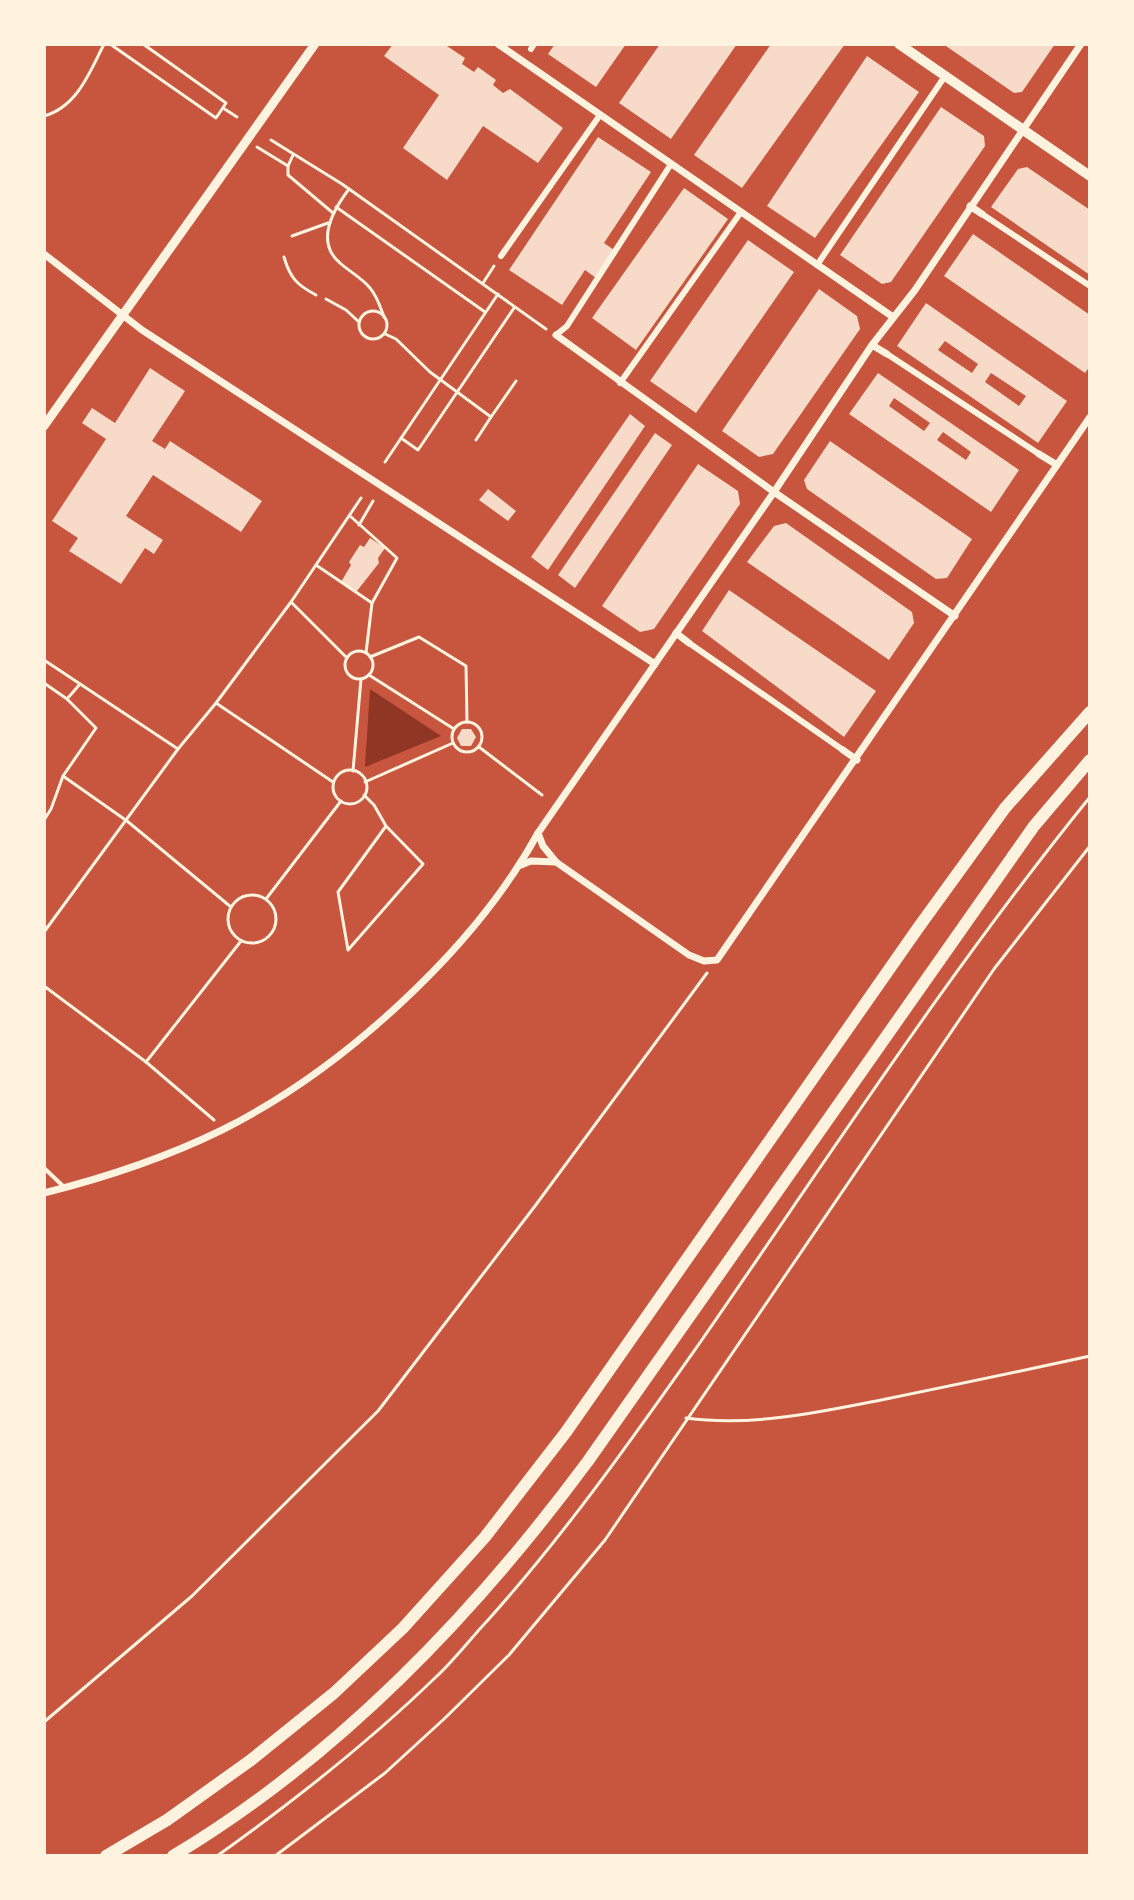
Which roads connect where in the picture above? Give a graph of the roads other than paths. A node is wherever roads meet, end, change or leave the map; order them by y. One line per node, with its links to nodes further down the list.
1 (315, 44): 17 (street)
2 (498, 44): 6 (street)
3 (899, 44): 5 (main road)
4 (1081, 44): 7 (street)
5 (945, 76): 7 (main road); 15 (street)
6 (600, 115): 8 (street); 14 (street)
7 (1023, 130): 9 (main road); 10 (street)
8 (671, 164): 11 (street); 19 (street)
9 (1090, 176)
10 (970, 206): 12 (street); 18 (street)
11 (741, 212): 15 (street); 22 (street)
12 (982, 214): 16 (street)
13 (44, 254): 17 (street)
14 (501, 256)
15 (817, 265): 18 (street)
16 (1090, 286)
17 (122, 316): 24 (street); 31 (street)
18 (893, 317): 20 (street)
19 (556, 335): 22 (street)
20 (872, 345): 21 (street); 27 (street)
21 (887, 354): 25 (street)
22 (620, 383): 27 (street)
23 (1090, 417): 26 (street)
24 (45, 423)
25 (1039, 454): 26 (street)
26 (1057, 465): 28 (street)
27 (774, 492): 28 (street); 29 (street)
28 (955, 616): 34 (street)
29 (676, 633): 30 (street); 31 (street)
30 (689, 643): 33 (street)
31 (655, 664): 36 (street)
32 (1090, 712): 42 (highway)
33 (843, 750): 34 (street)
34 (857, 760): 37 (street)
35 (1090, 760): 43 (highway)
36 (538, 833): 37 (street); 38 (street)
37 (556, 862): 38 (street)
38 (521, 865): 40 (street)
39 (44, 1168): 40 (lane)
40 (65, 1188): 41 (street)
41 (44, 1193)
42 (106, 1856)
43 (173, 1856)

